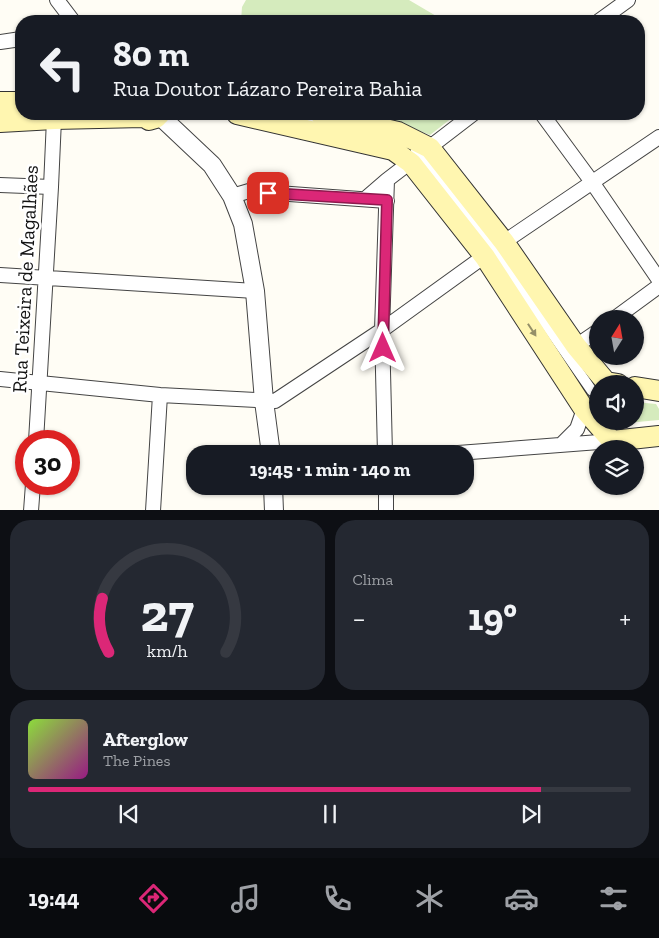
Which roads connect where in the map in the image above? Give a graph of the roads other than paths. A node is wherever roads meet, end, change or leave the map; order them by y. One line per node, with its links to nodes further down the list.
1 (57, 0): 3 (street)
2 (628, 0): 4 (street)
3 (68, 15)
4 (607, 15)
5 (15, 40): 6 (street)
6 (0, 42)
7 (0, 102): 8 (main road)
8 (15, 102)
9 (0, 112): 10 (street)
10 (15, 112)
11 (36, 120): 19 (main road)
12 (54, 120): 25 (street, Rua Teixeira de Magalhães)
13 (157, 120): 26 (street)
14 (264, 120): 21 (main road)
15 (315, 120): 21 (street)
16 (346, 120): 21 (main road)
17 (466, 120): 21 (street)
18 (546, 120): 23 (street)
19 (0, 122)
20 (659, 136): 23 (street)
21 (421, 155): 22 (street); 29 (main road)
22 (387, 180): 27 (street); 28 (street)
23 (592, 182): 29 (street); 32 (street)
24 (0, 185): 25 (street)
25 (51, 187): 31 (street, Rua Teixeira de Magalhães)
26 (232, 196): 27 (street); 34 (street)
27 (365, 199): 28 (street)
28 (387, 200): 36 (street)
29 (494, 250): 36 (street); 38 (main road); 39 (main road)
30 (0, 275): 31 (street)
31 (46, 278): 34 (street); 42 (street, Rua Teixeira de Magalhães)
32 (659, 280)
33 (659, 286): 35 (street)
34 (255, 291): 46 (street)
35 (626, 310)
36 (382, 330): 46 (street); 53 (street)
37 (589, 337): 38 (street)
38 (576, 346): 40 (main road)
39 (589, 375)
40 (592, 375)
41 (0, 379): 42 (street)
42 (40, 383): 45 (street); 48 (street, Rua Teixeira de Magalhães)
43 (644, 388): 44 (main road)
44 (659, 391)
45 (160, 395): 46 (street); 60 (street)
46 (264, 400): 52 (street)
47 (589, 409): 54 (street)
48 (37, 430)
49 (659, 436): 50 (main road)
50 (621, 440)
51 (589, 443): 54 (street)
52 (270, 445)
53 (385, 445)
54 (561, 446): 55 (street)
55 (474, 452)
56 (32, 495): 59 (street)
57 (273, 495): 61 (street)
58 (386, 495): 62 (street)
59 (31, 510)
60 (153, 510)
61 (274, 510)
62 (386, 510)

